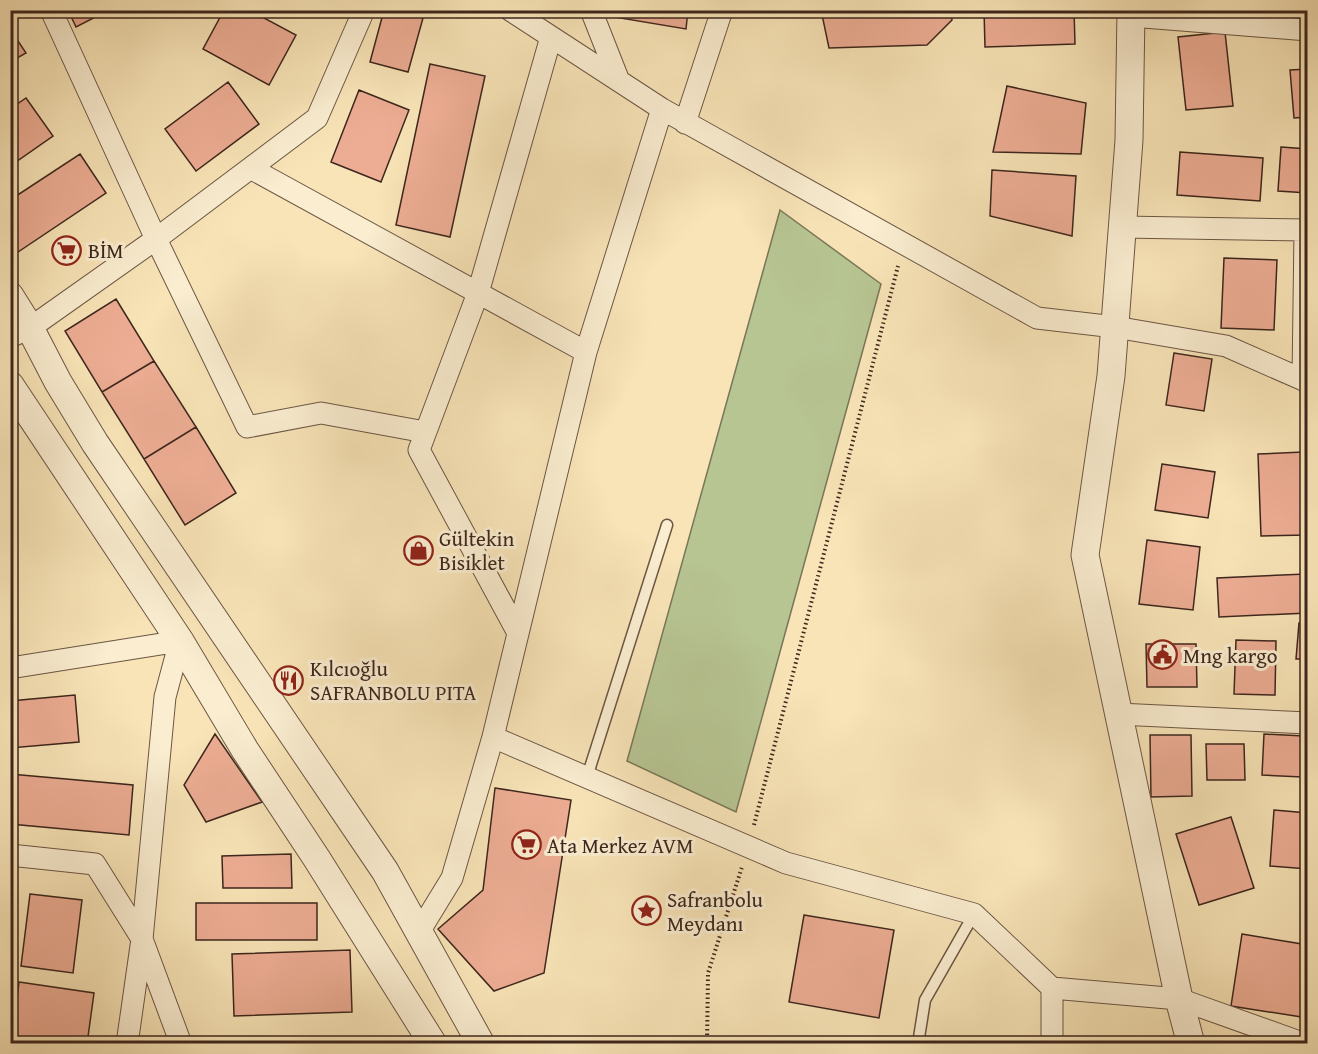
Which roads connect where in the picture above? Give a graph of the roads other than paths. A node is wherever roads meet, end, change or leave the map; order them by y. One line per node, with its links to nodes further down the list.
1 (51, 10): 15 (street)
2 (364, 10): 12 (street)
3 (510, 10): 8 (street)
4 (591, 10): 9 (street)
5 (722, 10): 11 (street)
6 (1131, 13): 7 (street); 13 (street)
7 (1308, 30)
8 (551, 37): 9 (street); 16 (street)
9 (619, 81): 10 (street)
10 (662, 110): 11 (street); 20 (street)
11 (685, 123): 18 (street)
12 (252, 169): 15 (street); 16 (street)
13 (1122, 227): 14 (street); 18 (street)
14 (1306, 230): 21 (street)
15 (156, 239): 19 (street); 23 (street)
16 (477, 293): 20 (street); 23 (street)
17 (10, 296): 19 (street)
18 (1115, 327): 21 (street); 28 (street)
19 (20, 333): 34 (street)
20 (586, 352): 25 (street)
21 (1306, 381)
22 (10, 385): 26 (street)
23 (425, 432): 25 (street)
24 (668, 525): 31 (lane)
25 (518, 633): 30 (street)
26 (180, 642): 27 (street); 35 (street); 40 (street)
27 (10, 668)
28 (1118, 714): 29 (street); 37 (street)
29 (1308, 723)
30 (493, 737): 31 (street); 34 (street)
31 (587, 777): 33 (street)
32 (10, 855): 35 (street)
33 (974, 914): 36 (street); 42 (lane)
34 (419, 932): 41 (street)
35 (142, 939): 38 (street); 39 (street)
36 (1052, 988): 37 (street); 43 (street)
37 (1179, 999): 44 (street); 45 (street)
38 (127, 1044)
39 (181, 1044)
40 (433, 1044)
41 (481, 1044)
42 (918, 1044)
43 (1052, 1044)
44 (1191, 1044)
45 (1305, 1044)

